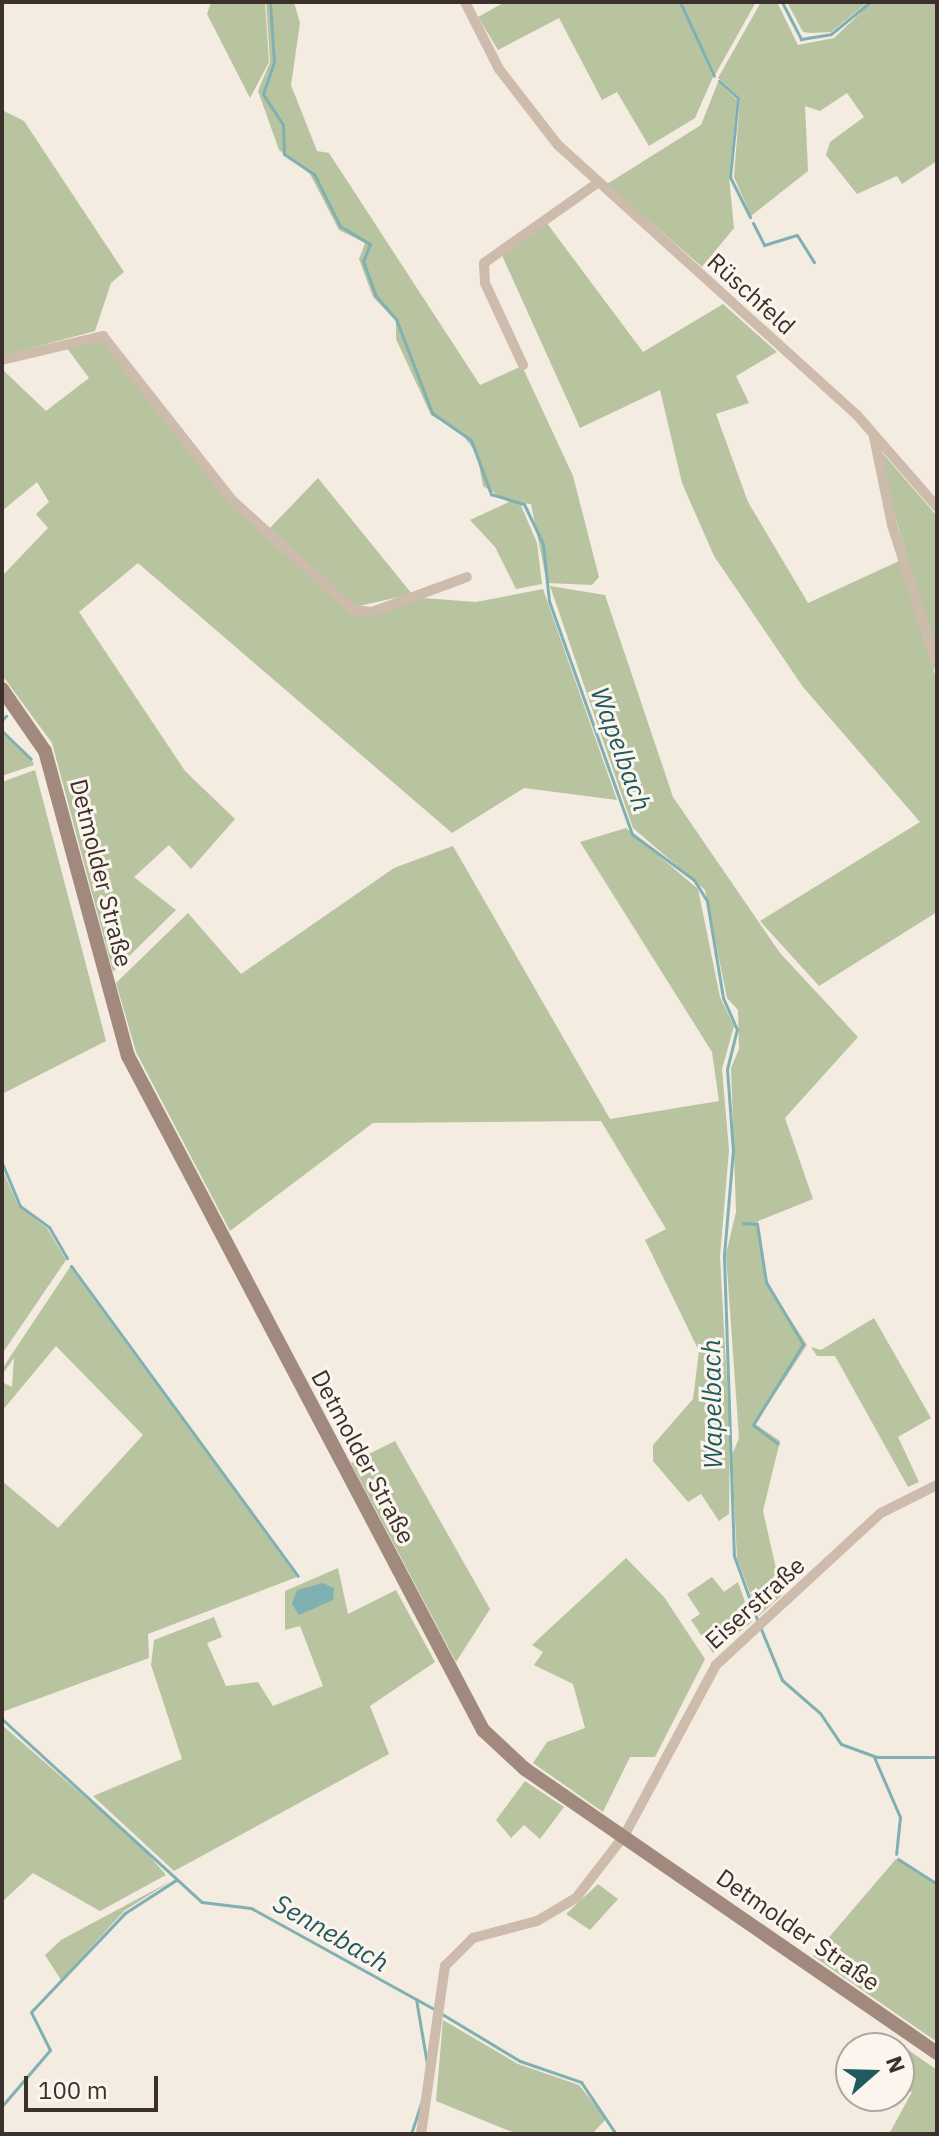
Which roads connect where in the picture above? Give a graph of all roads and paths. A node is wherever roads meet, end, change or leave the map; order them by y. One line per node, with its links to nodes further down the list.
1 (465, 2): 2 (street, Rüschfeld)
2 (596, 184): 4 (street); 5 (street, Rüschfeld)
3 (2, 360): 7 (street)
4 (523, 365)
5 (874, 437): 6 (street, Rüschfeld); 8 (street)
6 (937, 507)
7 (467, 577)
8 (937, 665)
9 (2, 689): 11 (main road, Detmolder Straße)
10 (937, 1485): 11 (street, Eiserstraße)
11 (624, 1836): 12 (main road, Detmolder Straße); 13 (street, Eiserstraße)
12 (937, 2053)
13 (421, 2134)

